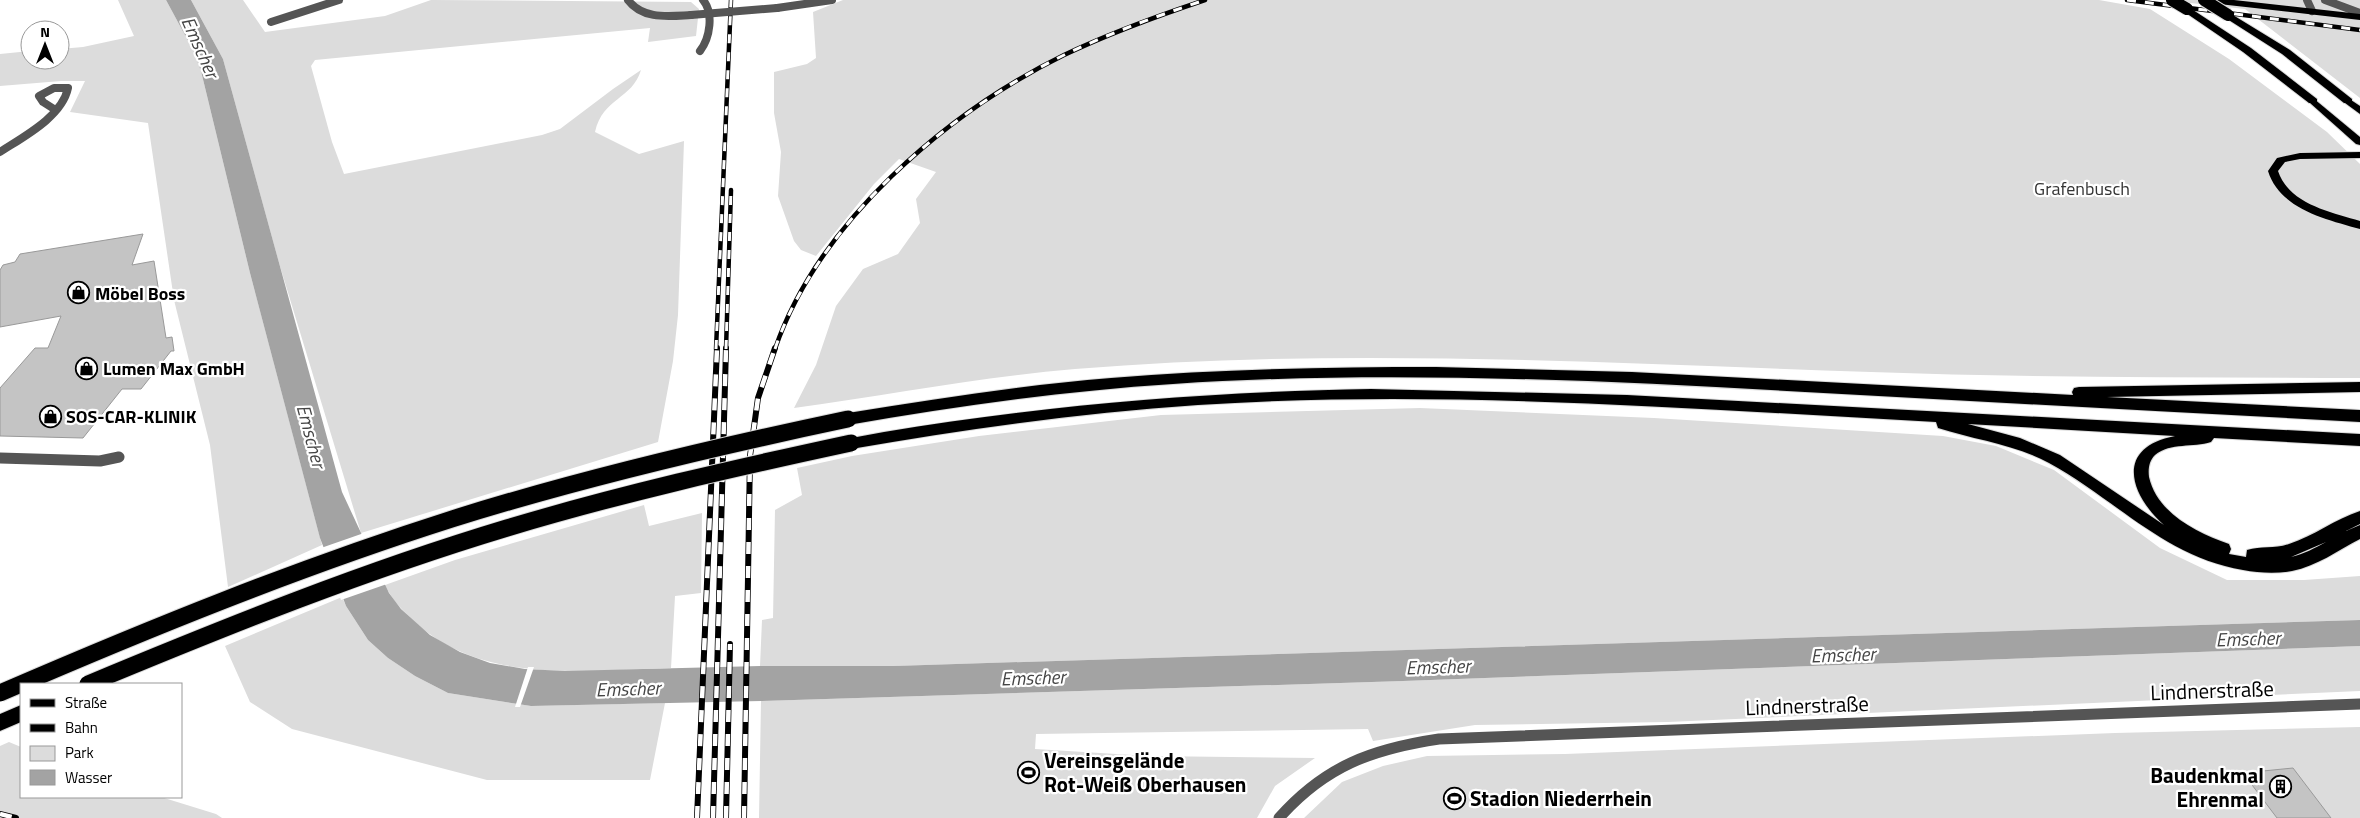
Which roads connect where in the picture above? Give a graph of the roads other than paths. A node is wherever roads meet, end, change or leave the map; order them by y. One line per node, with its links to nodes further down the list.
1 (339, 0): 16 (street)
2 (628, 0): 4 (street, bridge)
3 (703, 0): 17 (street)
4 (832, 0)
5 (2172, 0): 18 (highway, bridge)
6 (2204, 0): 14 (highway, bridge)
7 (2210, 0): 11 (main road); 14 (highway, bridge)
8 (2307, 0): 11 (street)
9 (2319, 0): 12 (street)
10 (2325, 0): 13 (street)
11 (2312, 11): 12 (main road)
12 (2327, 13): 15 (main road)
13 (2360, 13)
14 (2228, 15): 19 (highway)
15 (2360, 18)
16 (271, 22)
17 (700, 51)
18 (2314, 101): 22 (main road)
19 (2348, 101): 21 (main road)
20 (54, 109): 23 (street)
21 (2360, 111)
22 (2360, 142)
23 (0, 152)
24 (2360, 155): 25 (main road)
25 (2342, 219): 26 (main road); 27 (main road)
26 (2360, 221)
27 (2360, 225)
28 (2360, 387): 29 (highway)
29 (2016, 397): 31 (highway); 38 (highway, bridge)
30 (1900, 414): 32 (highway); 37 (highway); 39 (highway, bridge)
31 (2360, 416)
32 (2234, 433): 33 (highway); 36 (highway)
33 (2360, 440)
34 (118, 457): 35 (street)
35 (0, 458)
36 (2360, 517)
37 (2360, 532)
38 (24, 683)
39 (90, 683)
40 (20, 685): 41 (highway, bridge)
41 (0, 693)
42 (2360, 704): 45 (street, Lindnerstraße)
43 (20, 713): 44 (highway)
44 (0, 723)
45 (1279, 818)

